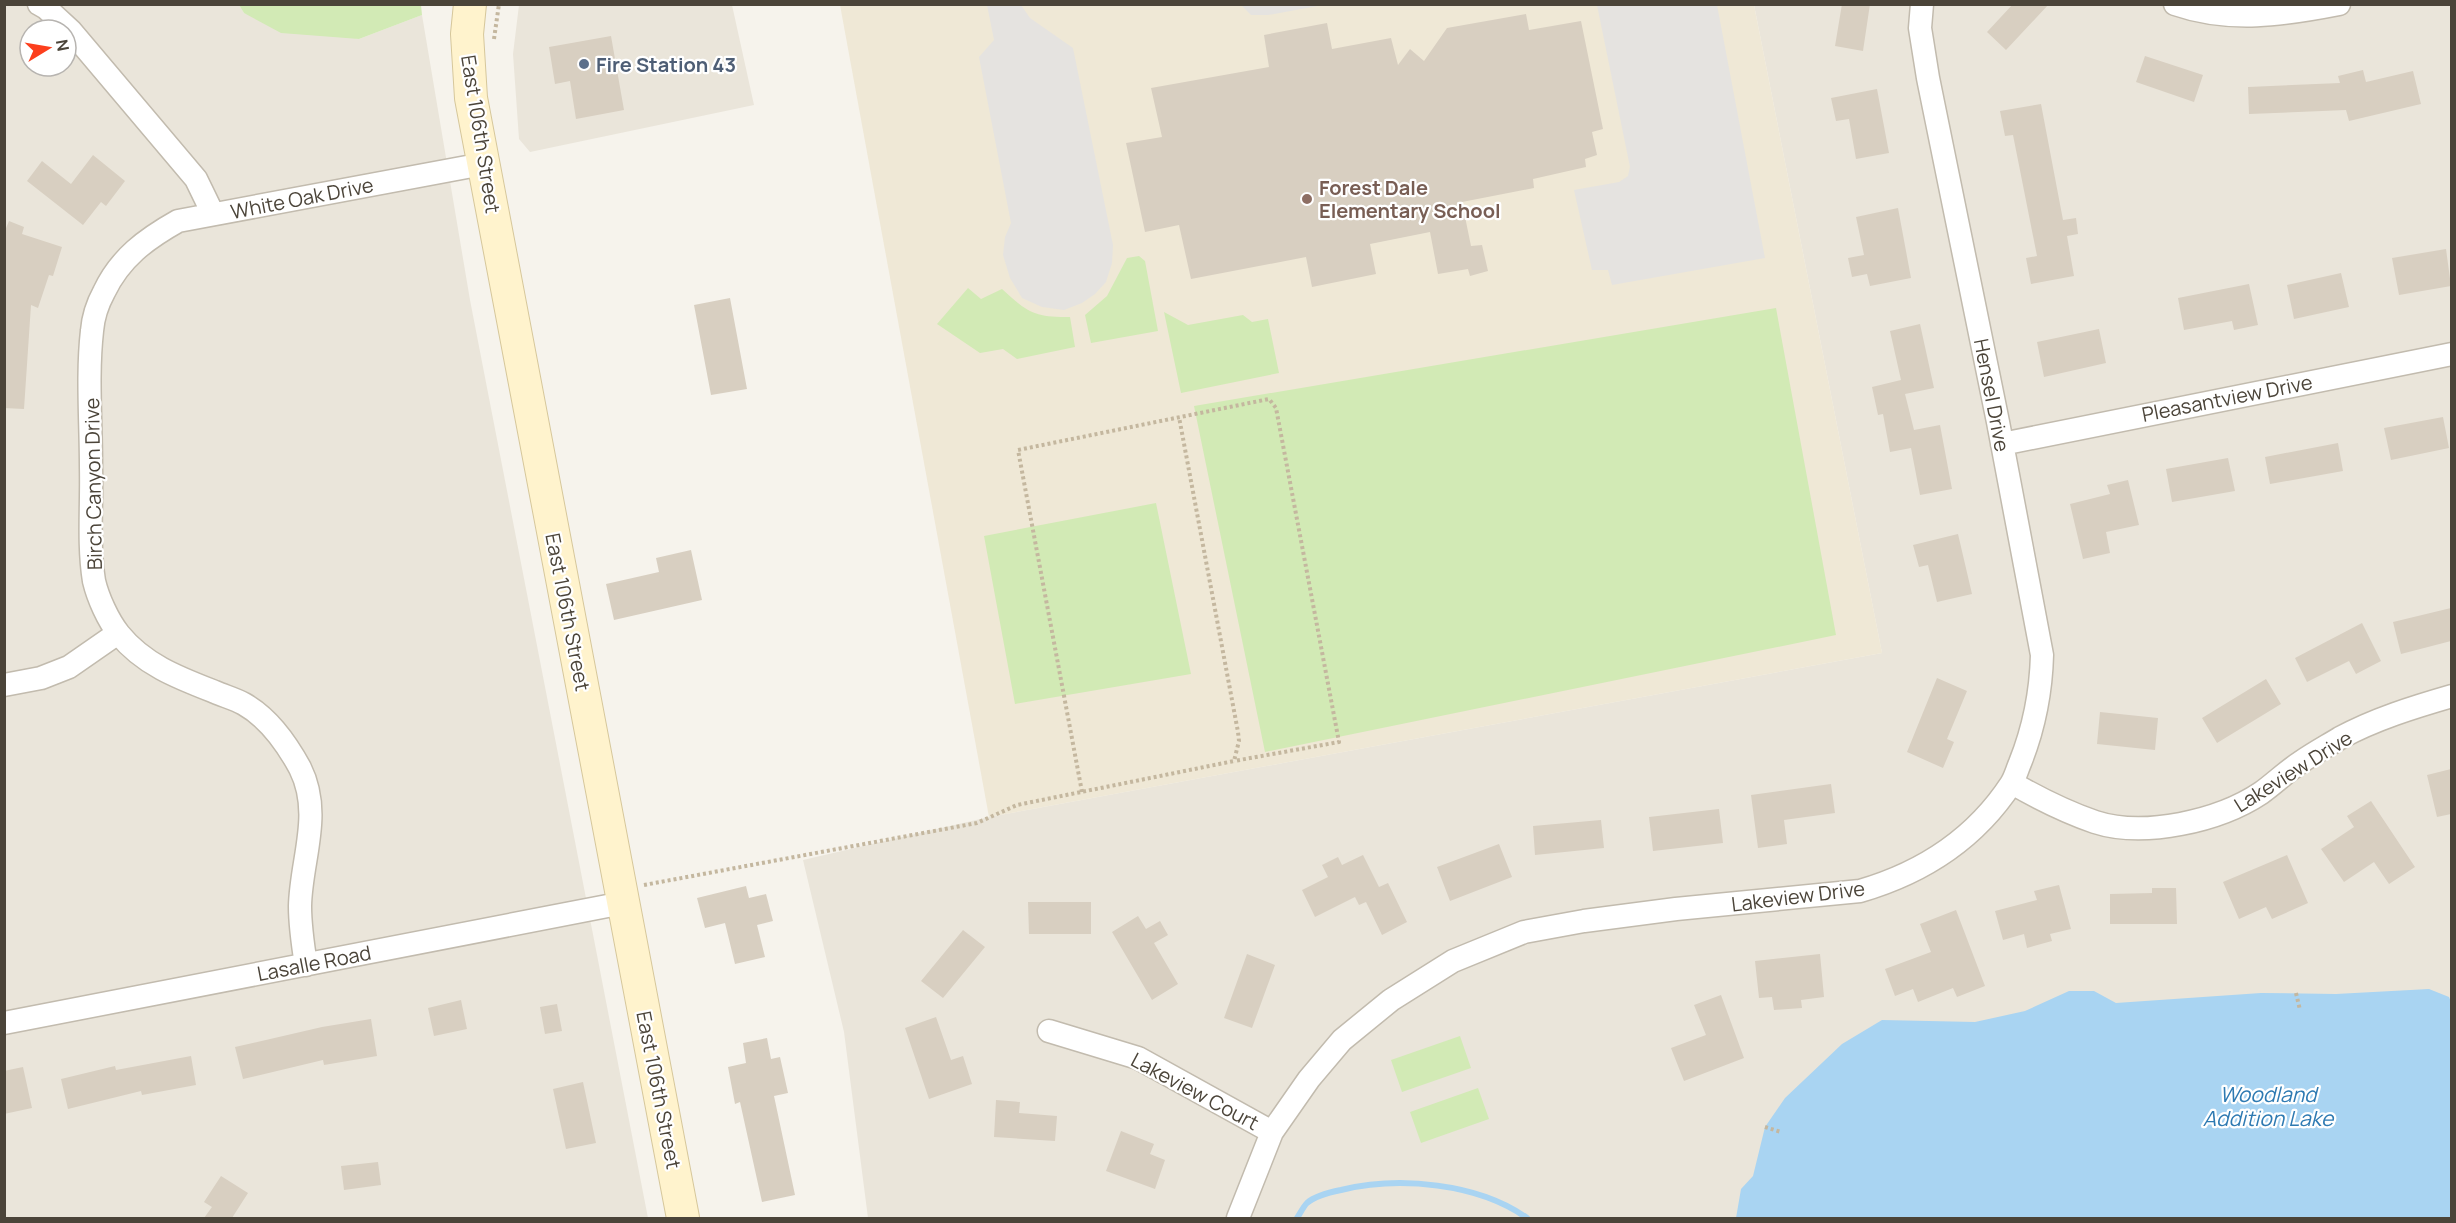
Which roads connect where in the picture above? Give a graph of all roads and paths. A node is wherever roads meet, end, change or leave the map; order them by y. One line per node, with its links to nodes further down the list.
1 (39, 4): 7 (street, White Oak Drive)
2 (470, 4): 6 (street, East 106th Street)
3 (1922, 4): 10 (street, Hensel Drive)
4 (2175, 4): 5 (street)
5 (2339, 4)
6 (483, 164): 7 (street, White Oak Drive); 17 (street, East 106th Street)
7 (213, 214): 11 (street, Birch Canyon Drive)
8 (2451, 354): 10 (street, Pleasantview Drive)
9 (1179, 417): 14 (path); 14 (path); 16 (path)
10 (2002, 444): 15 (street, Hensel Drive)
11 (118, 633): 12 (street); 18 (street, Birch Canyon Drive)
12 (4, 685)
13 (2451, 696): 15 (street, Lakeview Drive)
14 (1234, 761): 16 (path)
15 (2012, 783): 24 (street, Lakeview Drive)
16 (1082, 792): 17 (path)
17 (624, 906): 18 (street, Lasalle Road); 26 (street, East 106th Street)
18 (306, 965): 21 (street, Lasalle Road)
19 (2296, 993): 20 (path)
20 (2300, 1010)
21 (4, 1023)
22 (1049, 1030): 24 (street, Lakeview Court)
23 (1765, 1127): 25 (path)
24 (1272, 1132): 27 (street, Lakeview Drive)
25 (1780, 1132)
26 (683, 1218)
27 (1238, 1218)

